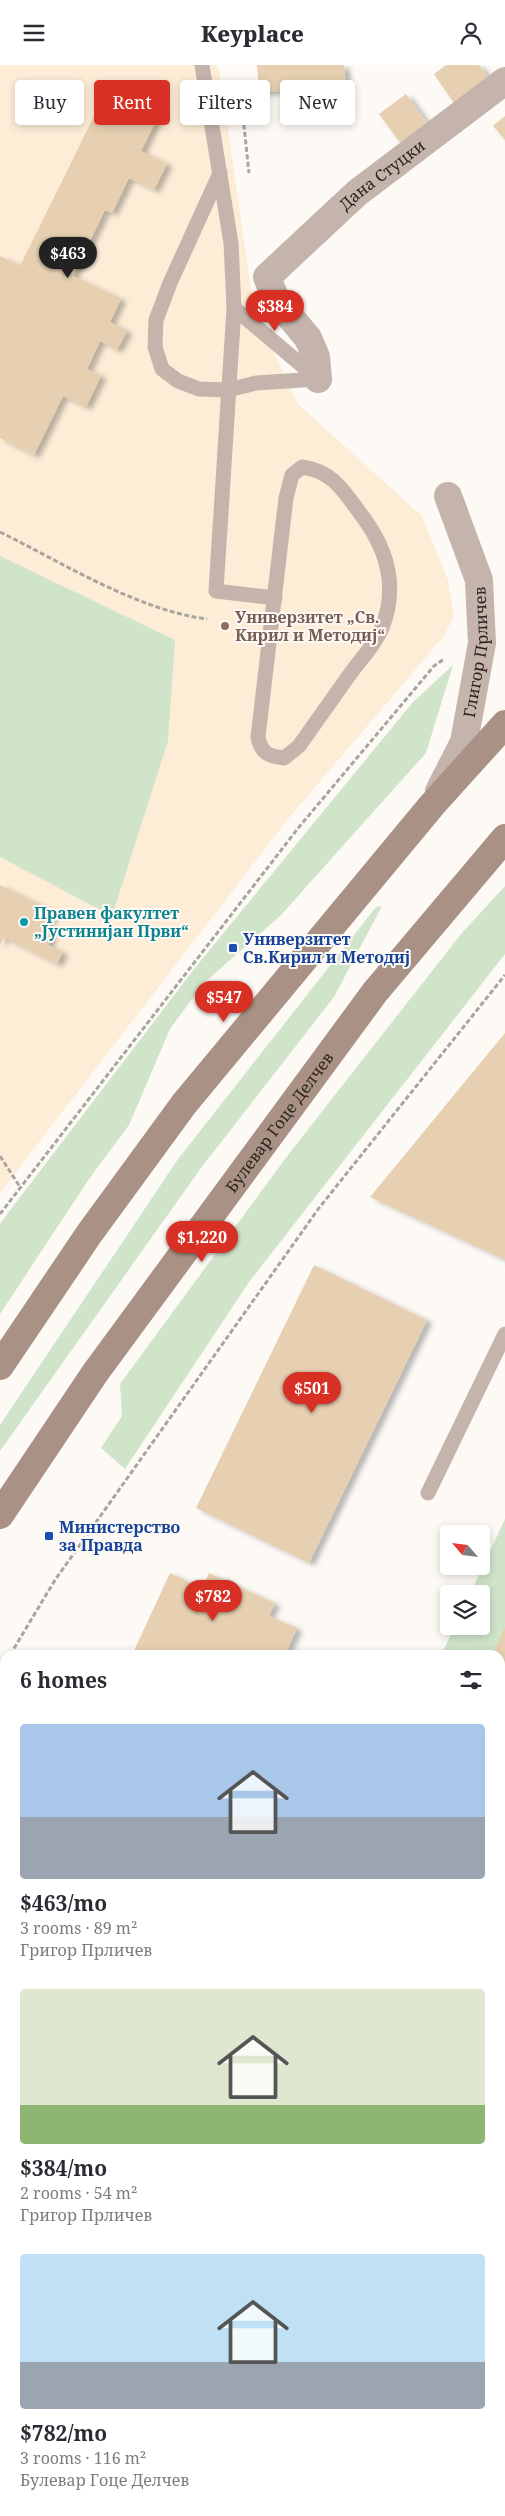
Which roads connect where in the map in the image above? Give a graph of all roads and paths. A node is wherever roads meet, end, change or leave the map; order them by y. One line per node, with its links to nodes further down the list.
1 (202, 65): 3 (lane)
2 (505, 81): 5 (street, Дана Стуцки)
3 (220, 173): 4 (lane); 6 (lane)
4 (234, 308): 5 (lane); 6 (lane)
5 (318, 379): 6 (lane)
6 (228, 389): 9 (lane)
7 (448, 496): 11 (street, Глигор Прличев)
8 (0, 532): 10 (path)
9 (275, 598): 9 (lane)
10 (212, 619)
11 (482, 643): 13 (street, Глигор Прличев); 17 (path)
12 (505, 724): 13 (street)
13 (432, 805): 20 (street)
14 (504, 839): 22 (street, Булевар Гоце Делчев)
15 (505, 975): 23 (path)
16 (0, 1156): 17 (path)
17 (20, 1187): 18 (path)
18 (0, 1214)
19 (505, 1334): 21 (lane)
20 (0, 1366)
21 (428, 1493)
22 (0, 1515)
23 (13, 1650)

